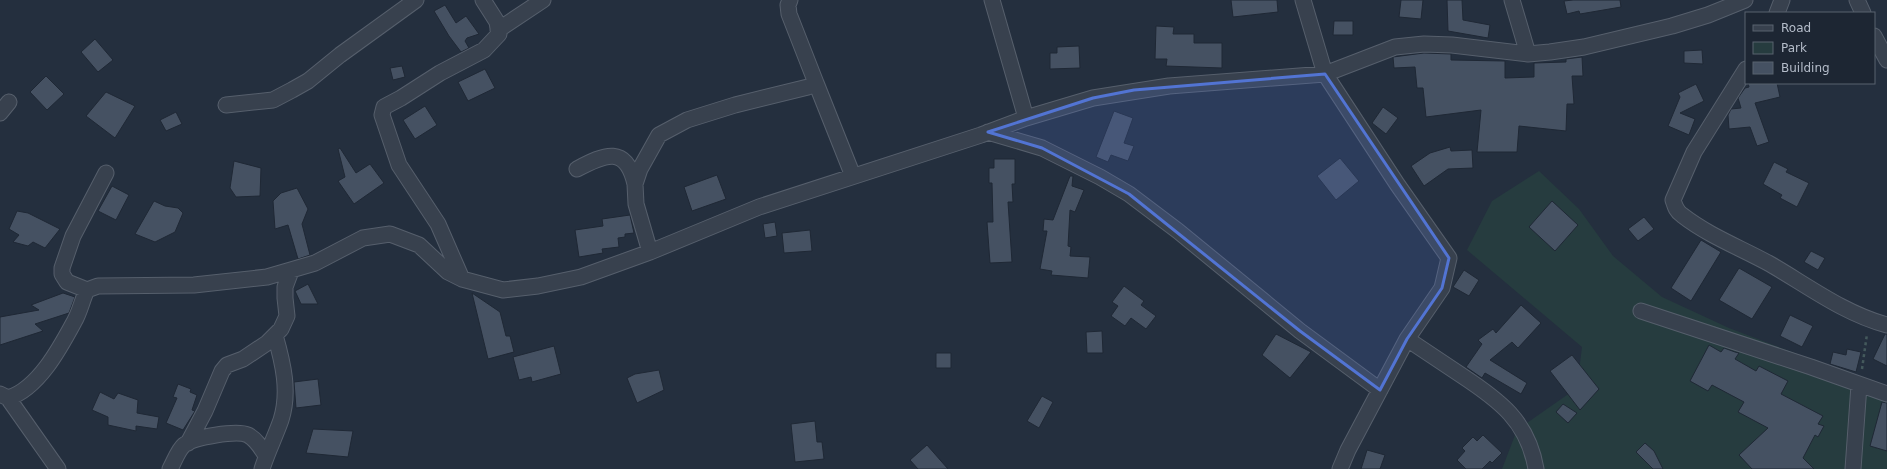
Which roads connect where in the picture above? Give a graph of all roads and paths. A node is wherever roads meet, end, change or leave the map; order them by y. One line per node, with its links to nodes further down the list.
1 (416, 0): 20 (street)
2 (483, 0): 13 (street)
3 (543, 0): 13 (street)
4 (790, 0): 19 (street)
5 (992, 0): 21 (street)
6 (1303, 0): 18 (street)
7 (1512, 0): 15 (street)
8 (1745, 0): 15 (street)
9 (1782, 0): 11 (street)
10 (1857, 0): 12 (street)
11 (1777, 12)
12 (1863, 12)
13 (498, 30): 29 (street)
14 (1875, 38): 16 (street)
15 (1528, 54): 18 (street)
16 (1887, 60)
17 (1745, 71): 32 (street)
18 (1325, 74): 21 (street); 35 (street)
19 (816, 83): 25 (street); 26 (street)
20 (226, 105)
21 (1026, 118): 22 (street)
22 (988, 132): 25 (street); 37 (street)
23 (577, 169): 26 (street)
24 (106, 173): 30 (street)
25 (853, 176): 27 (street)
26 (635, 184): 27 (street)
27 (650, 252): 29 (street)
28 (291, 271): 29 (street); 30 (street); 34 (street)
29 (462, 280)
30 (87, 290): 39 (street)
31 (1641, 311): 36 (street)
32 (1869, 320): 33 (street); 36 (path)
33 (1887, 325)
34 (275, 335): 40 (street); 41 (street)
35 (1407, 339): 37 (street); 45 (street)
36 (1859, 385): 38 (street); 46 (street)
37 (1380, 390): 44 (street)
38 (1887, 394)
39 (4, 396): 42 (street)
40 (188, 443): 41 (street); 43 (street)
41 (264, 463)
42 (58, 469)
43 (170, 469)
44 (1340, 469)
45 (1536, 469)
46 (1853, 469)

